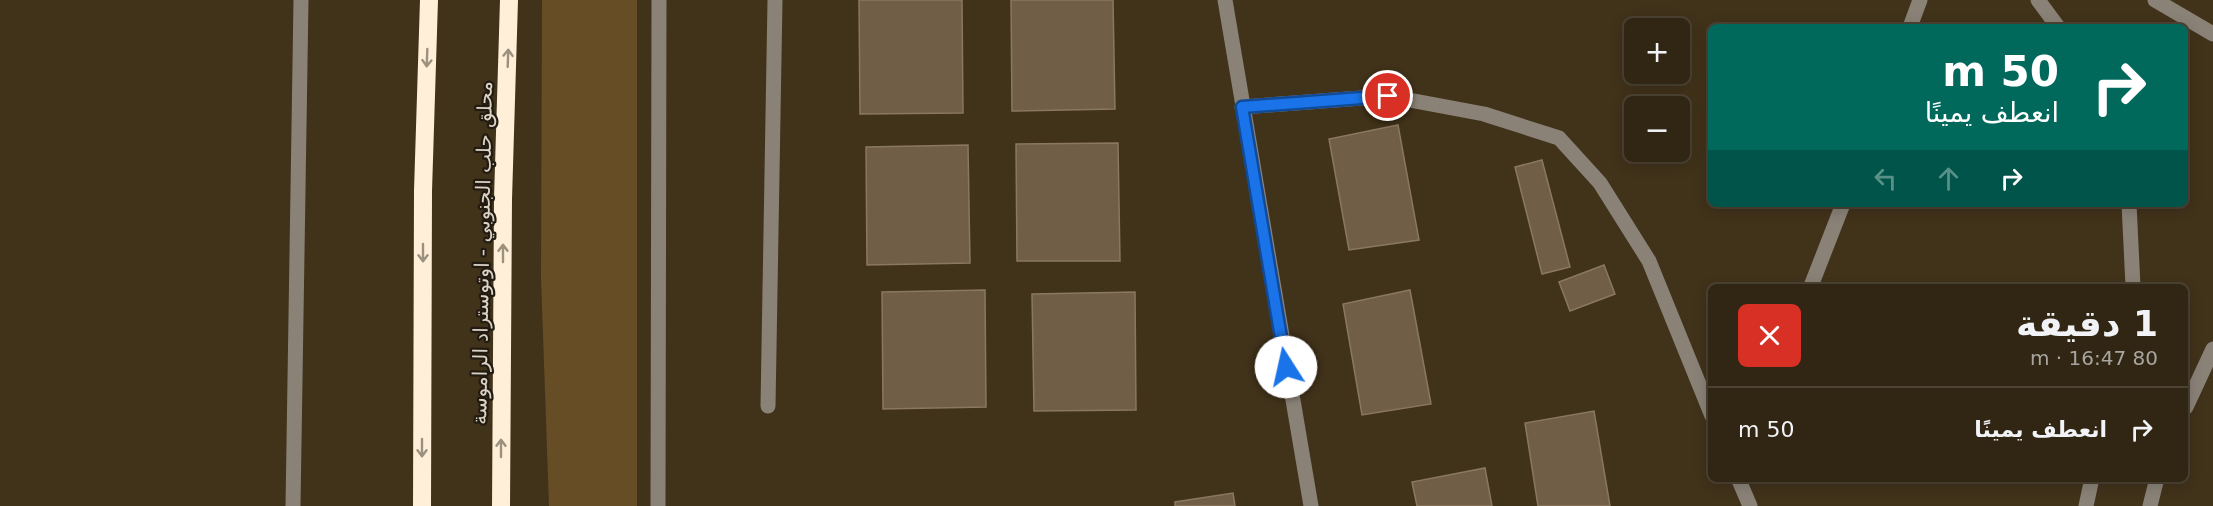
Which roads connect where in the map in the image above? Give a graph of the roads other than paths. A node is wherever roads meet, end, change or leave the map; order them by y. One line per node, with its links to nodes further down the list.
1 (301, 0): 25 (street)
2 (429, 0): 26 (highway, one-way to 26)
3 (509, 0): 27 (highway, محلق حلب الجنوبي - اوتوستراد الراموسة, one-way to 3)
4 (658, 0): 28 (street)
5 (775, 0): 20 (street)
6 (1225, 0): 13 (street)
7 (1920, 0): 10 (street)
8 (2038, 0): 11 (street)
9 (2155, 0): 12 (street)
10 (1911, 24)
11 (2056, 24)
12 (2213, 34)
13 (1242, 107): 21 (street); 29 (street)
14 (1842, 207): 16 (street)
15 (2129, 207): 17 (street)
16 (1812, 284)
17 (2133, 284)
18 (2213, 349): 19 (street)
19 (2188, 403)
20 (768, 405)
21 (1708, 406)
22 (1740, 482): 30 (street)
23 (2091, 482): 31 (street)
24 (2156, 482): 32 (street)
25 (293, 506)
26 (422, 506)
27 (501, 506)
28 (658, 506)
29 (1311, 506)
30 (1750, 506)
31 (2086, 506)
32 (2150, 506)

